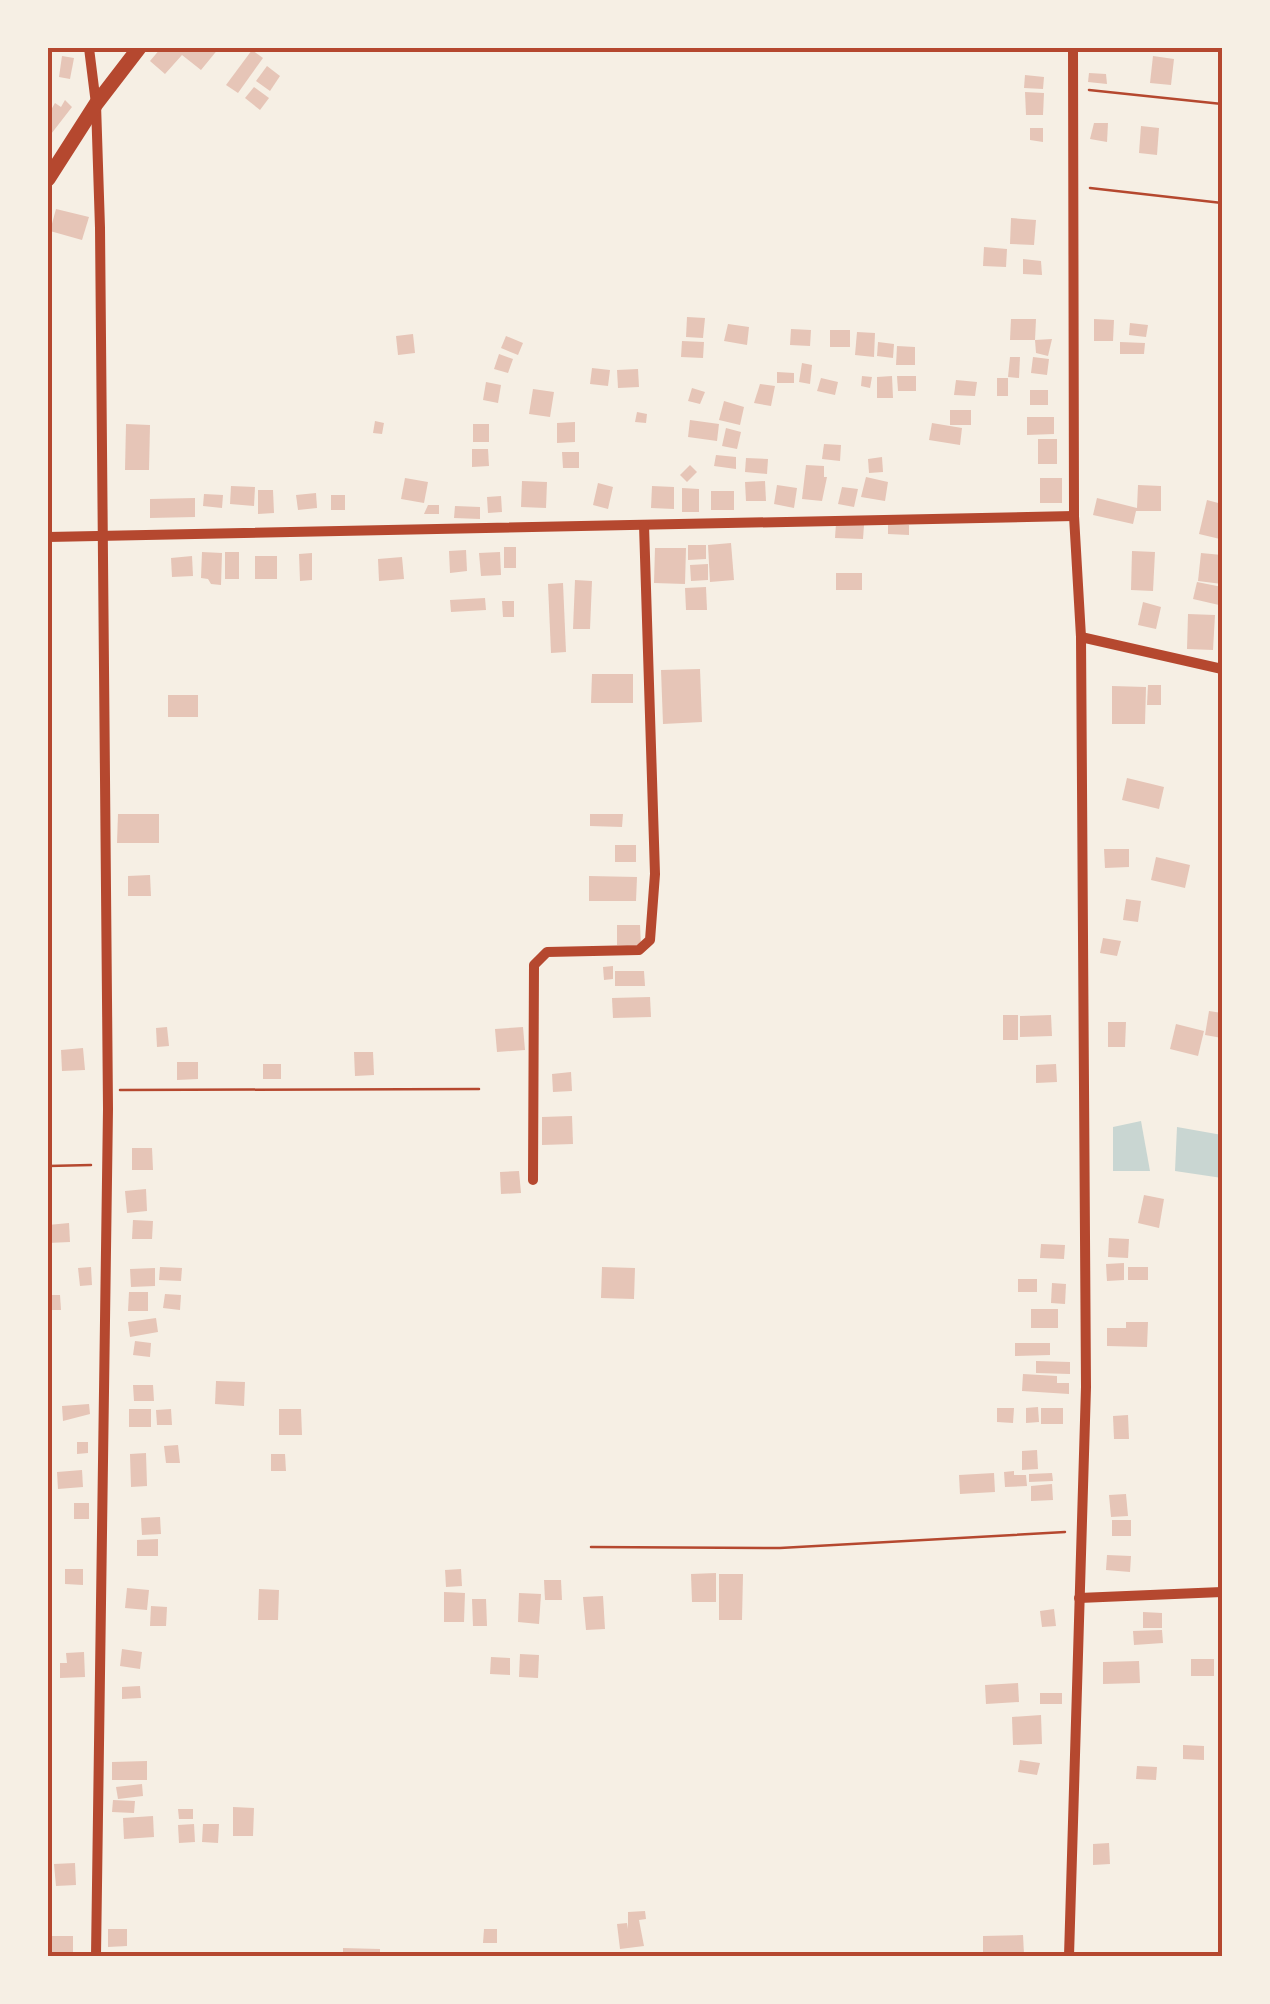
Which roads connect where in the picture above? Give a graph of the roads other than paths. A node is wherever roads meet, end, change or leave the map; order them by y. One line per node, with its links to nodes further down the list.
1 (89, 48): 4 (street)
2 (139, 48): 4 (main road)
3 (1073, 48): 6 (street)
4 (96, 104): 5 (main road); 9 (street)
5 (48, 179)
6 (1074, 516): 7 (street); 10 (street)
7 (644, 525): 9 (street); 12 (street)
8 (48, 537): 9 (street)
9 (105, 537): 15 (street)
10 (1082, 637): 11 (street); 14 (street)
11 (1222, 669)
12 (533, 1180)
13 (1222, 1592): 14 (street)
14 (1079, 1598): 16 (street)
15 (96, 1956)
16 (1069, 1956)

